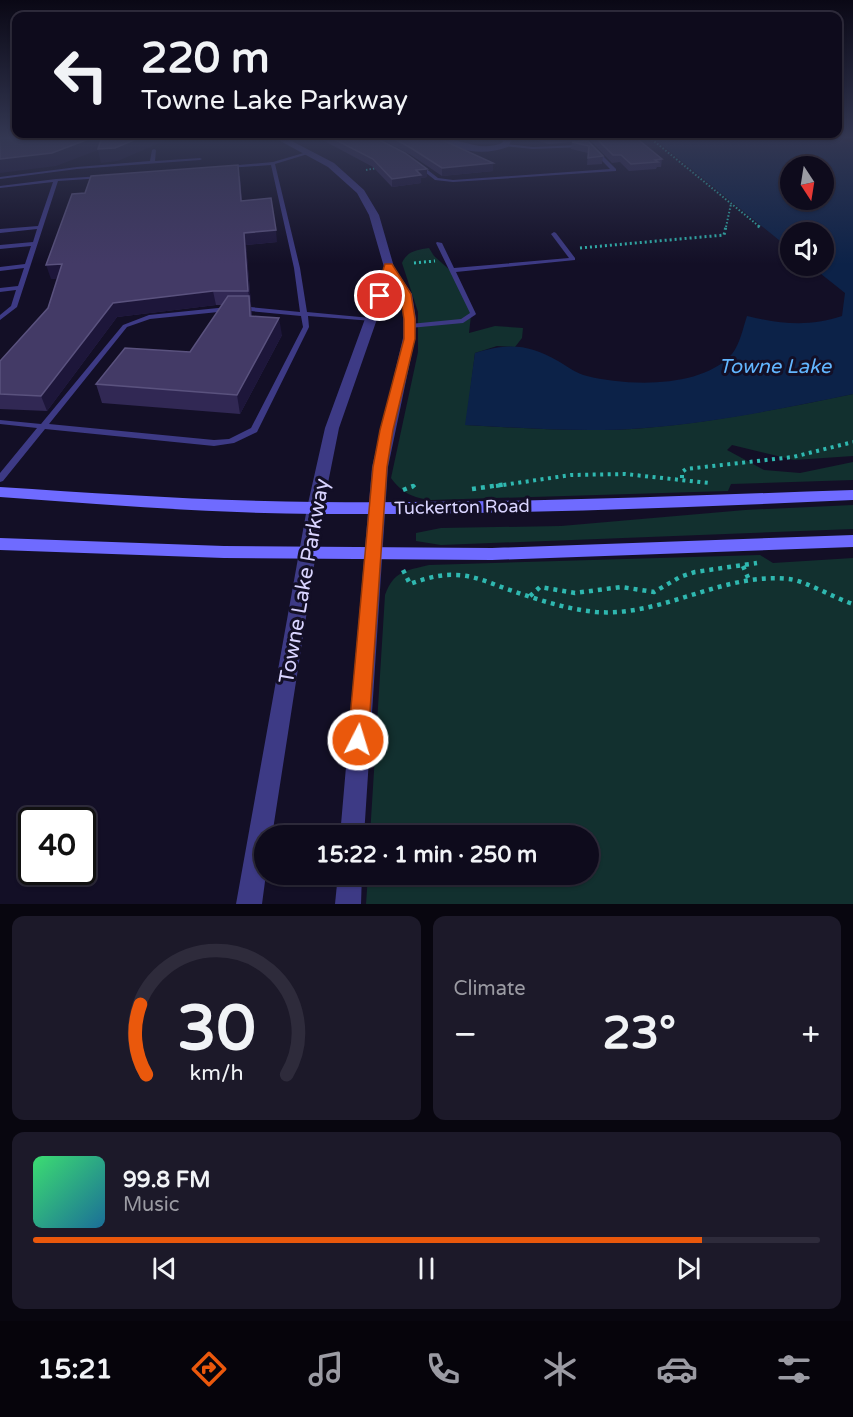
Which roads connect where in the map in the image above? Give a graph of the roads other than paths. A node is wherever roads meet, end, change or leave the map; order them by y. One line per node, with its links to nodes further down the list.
1 (68, 179): 6 (lane)
2 (276, 179): 22 (lane)
3 (349, 179): 15 (street)
4 (438, 179): 5 (lane)
5 (480, 179)
6 (56, 180): 7 (lane); 8 (lane)
7 (0, 187)
8 (40, 227): 9 (lane); 12 (lane)
9 (0, 231)
10 (554, 234): 17 (lane)
11 (439, 243): 17 (lane)
12 (34, 244): 13 (lane); 14 (lane)
13 (0, 247)
14 (27, 266): 16 (lane); 18 (lane)
15 (388, 267): 24 (street, Towne Lake Parkway); 25 (street)
16 (0, 269)
17 (453, 270): 25 (lane)
18 (20, 288): 19 (lane); 20 (lane)
19 (0, 290)
20 (9, 310): 21 (lane); 23 (lane)
21 (0, 311)
22 (304, 313): 24 (lane); 27 (lane); 27 (lane)
23 (0, 318)
24 (371, 320): 31 (street, Towne Lake Parkway)
25 (410, 326): 32 (street)
26 (0, 422): 27 (lane)
27 (43, 426): 28 (lane)
28 (0, 479)
29 (0, 492): 31 (main road, Tuckerton Road)
30 (853, 495): 32 (main road, Tuckerton Road)
31 (315, 508): 32 (main road, Tuckerton Road); 35 (street, Towne Lake Parkway)
32 (377, 509): 36 (street)
33 (853, 541): 36 (main road)
34 (0, 544): 35 (main road)
35 (309, 553): 36 (main road); 39 (street, Towne Lake Parkway)
36 (374, 553): 37 (street)
37 (353, 825)
38 (349, 885): 40 (street)
39 (249, 904)
40 (348, 904)

